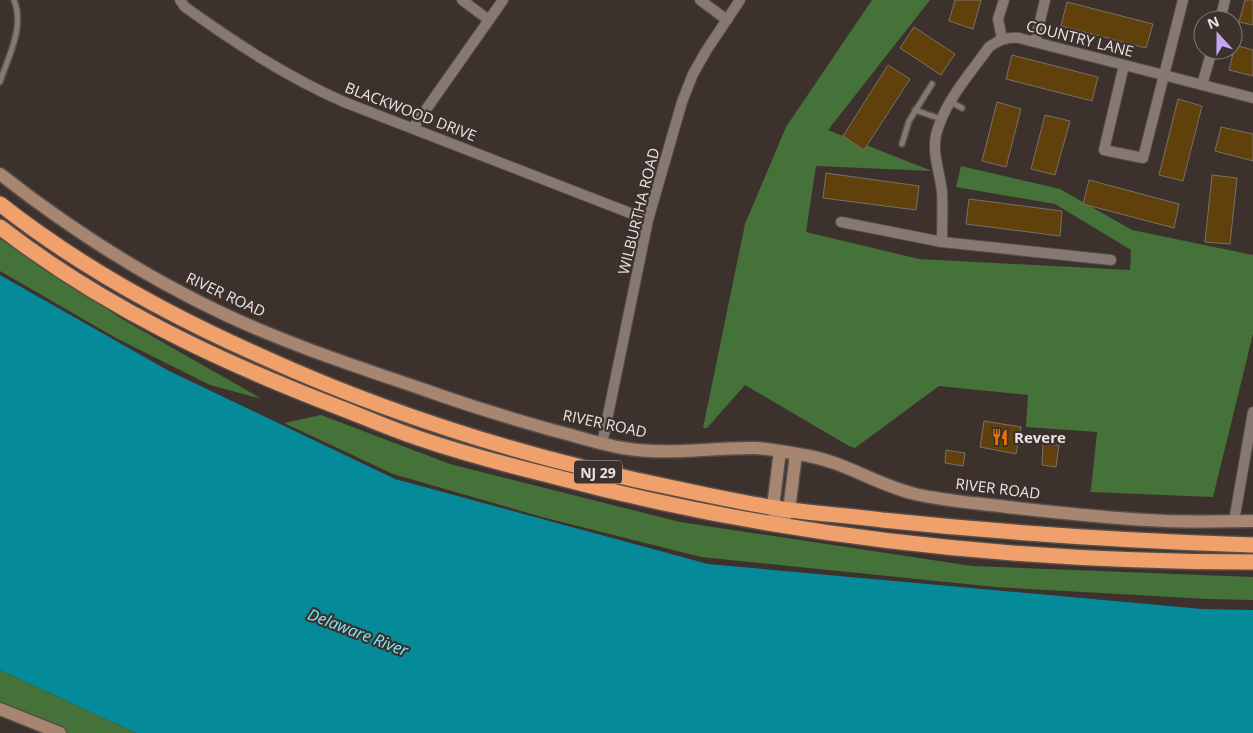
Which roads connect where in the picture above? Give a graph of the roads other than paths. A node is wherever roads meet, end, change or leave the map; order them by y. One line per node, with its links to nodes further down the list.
1 (14, 0): 17 (lane)
2 (180, 0): 25 (street, BLACKWOOD DRIVE)
3 (462, 0): 10 (street)
4 (503, 0): 10 (street)
5 (700, 0): 11 (street)
6 (740, 0): 11 (street, WILBURTHA ROAD)
7 (1004, 0): 12 (street)
8 (1045, 0): 13 (street)
9 (1183, 0): 16 (street)
10 (489, 20): 25 (street)
11 (727, 20): 29 (street, WILBURTHA ROAD)
12 (1002, 39): 13 (street, COUNTRY LANE); 21 (street)
13 (1035, 42): 15 (street, COUNTRY LANE)
14 (1209, 60): 19 (street)
15 (1124, 65): 16 (street, COUNTRY LANE); 16 (street)
16 (1163, 74): 19 (street, COUNTRY LANE)
17 (0, 82)
18 (932, 84): 23 (lane)
19 (1202, 84): 20 (street, COUNTRY LANE)
20 (1253, 98)
21 (951, 102): 22 (lane); 24 (street)
22 (962, 108)
23 (915, 110): 24 (lane); 26 (lane)
24 (941, 120): 32 (street)
25 (414, 128): 29 (street, BLACKWOOD DRIVE)
26 (902, 144)
27 (0, 174): 35 (street, RIVER ROAD)
28 (0, 204): 38 (highway, NJ 29)
29 (648, 220): 35 (street, WILBURTHA ROAD)
30 (841, 222): 32 (street)
31 (0, 227): 42 (highway, NJ 29)
32 (942, 242): 33 (street)
33 (1112, 260)
34 (1253, 412): 40 (street)
35 (602, 444): 36 (street, RIVER ROAD)
36 (780, 451): 37 (street, RIVER ROAD); 38 (street)
37 (796, 454): 39 (street); 40 (street, RIVER ROAD)
38 (773, 507): 39 (highway, NJ 29); 42 (street)
39 (789, 510): 42 (street); 43 (highway, NJ 29)
40 (1234, 521): 41 (street, RIVER ROAD)
41 (1253, 521)
42 (778, 526): 44 (highway, NJ 29)
43 (1253, 545)
44 (1253, 562)
45 (0, 709): 46 (street)
46 (60, 733)

